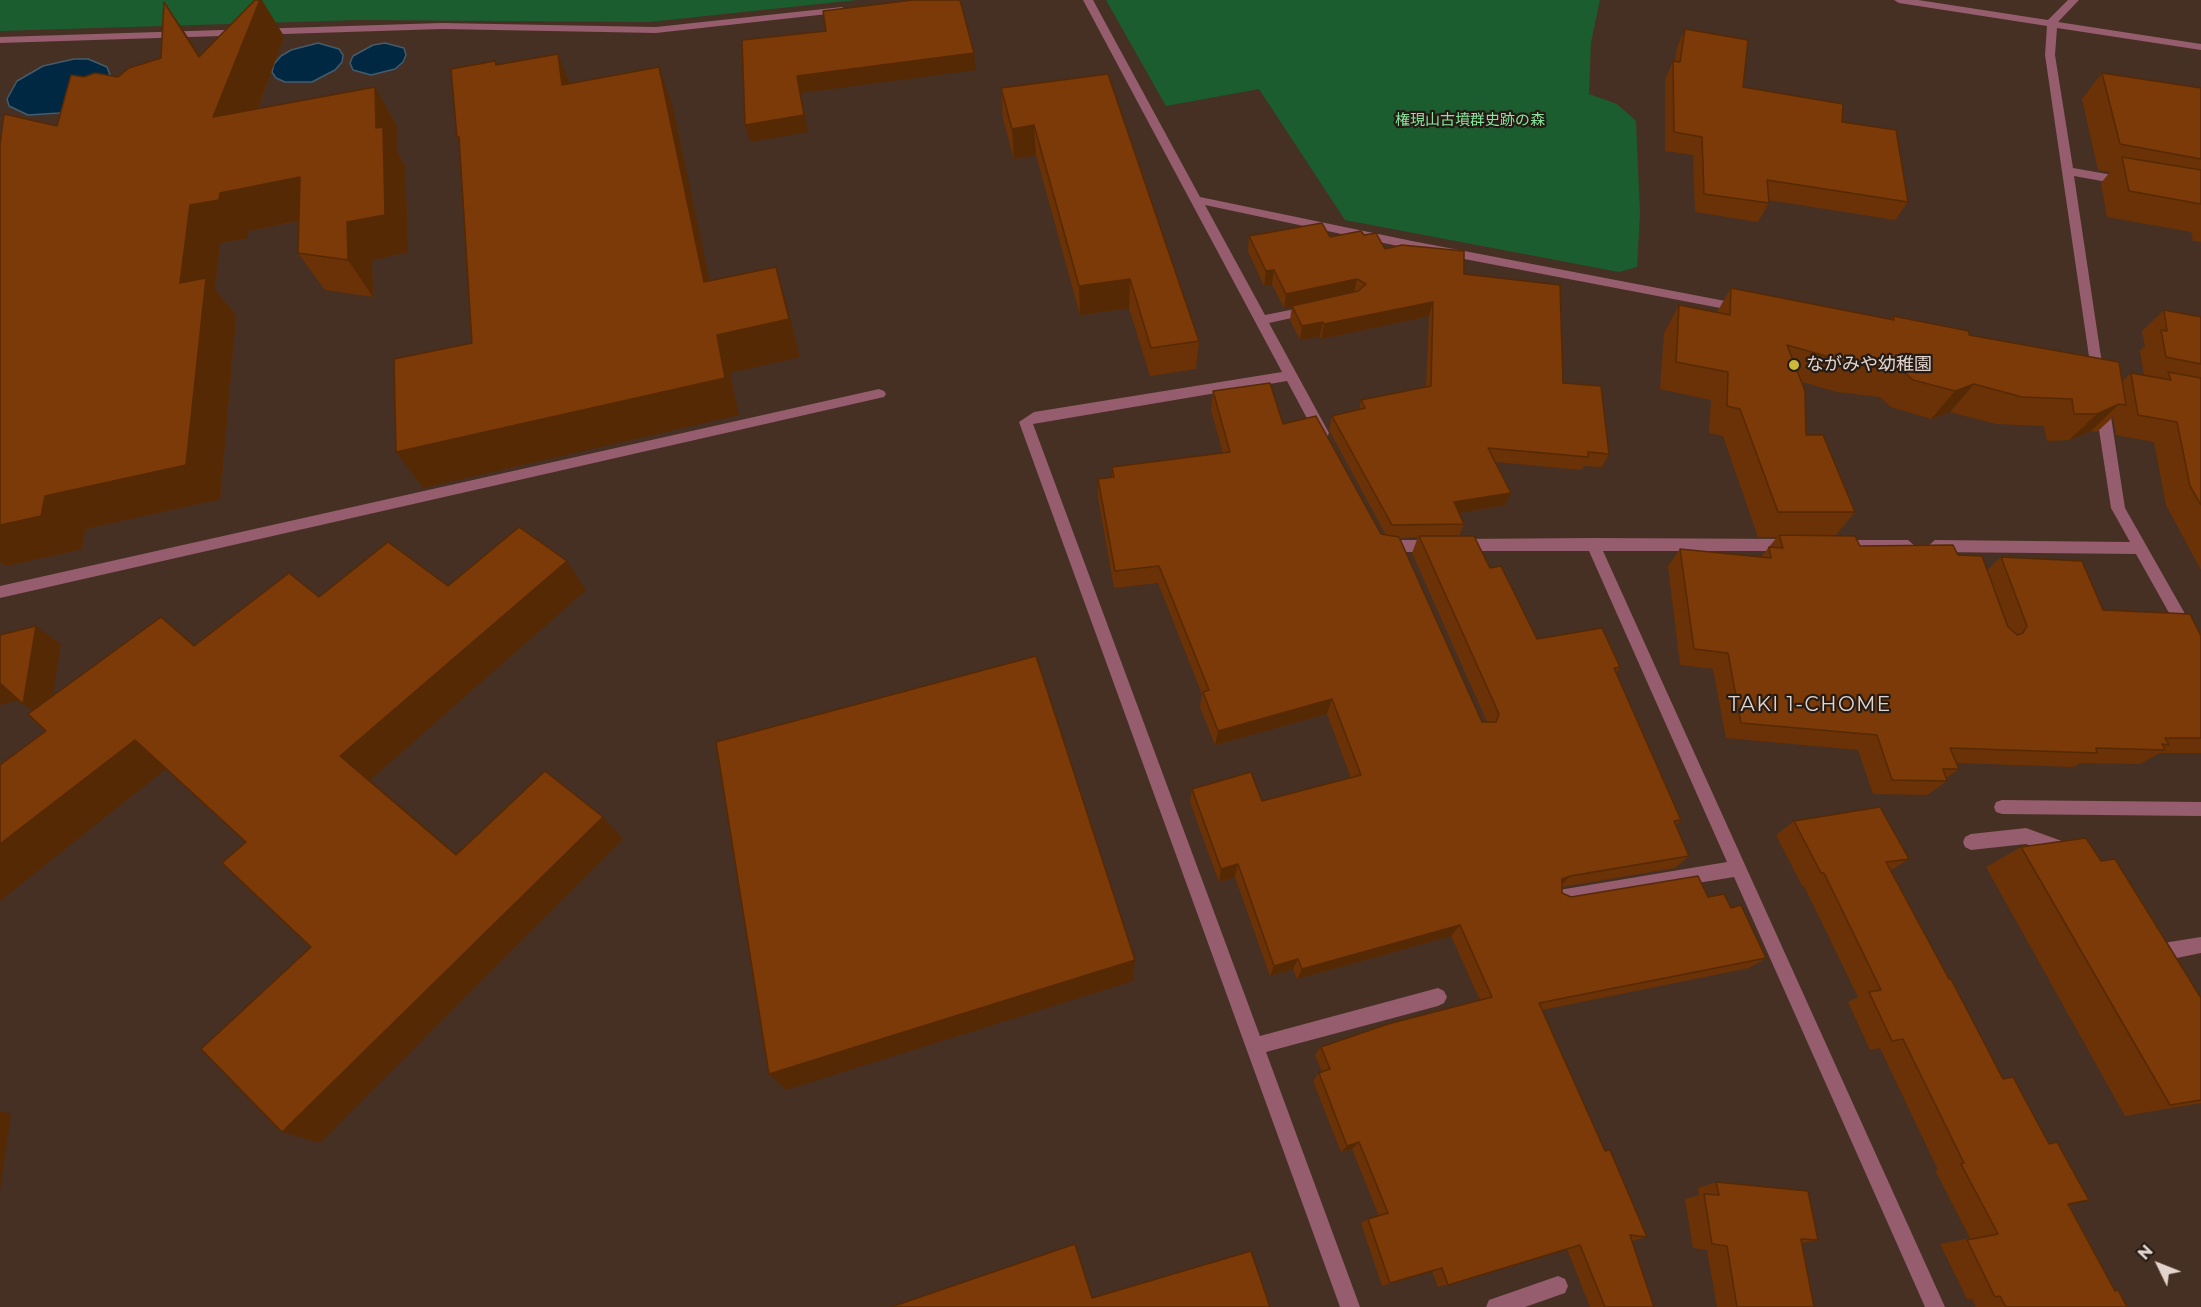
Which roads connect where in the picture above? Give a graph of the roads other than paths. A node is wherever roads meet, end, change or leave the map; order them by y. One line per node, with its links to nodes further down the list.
1 (1088, 0): 10 (street)
2 (1899, 0): 5 (street)
3 (2074, 0): 5 (street)
4 (849, 9): 6 (street)
5 (2052, 22): 7 (street); 8 (street)
6 (0, 40)
7 (2201, 46)
8 (2067, 171): 9 (street); 19 (street)
9 (2134, 183)
10 (1198, 200): 12 (street); 13 (street)
11 (1320, 307): 13 (street)
12 (1749, 310)
13 (1263, 320): 14 (street)
14 (1292, 375): 16 (street); 31 (street)
15 (879, 394): 20 (street)
16 (1329, 446)
17 (1377, 536): 18 (street)
18 (1593, 544): 19 (street); 26 (street)
19 (2140, 548): 21 (street)
20 (0, 592)
21 (2201, 656)
22 (2002, 807): 23 (street)
23 (2201, 809)
24 (1971, 842): 25 (street)
25 (2077, 854)
26 (1738, 868): 27 (street); 35 (street)
27 (1559, 898)
28 (2146, 937): 29 (street)
29 (2201, 945)
30 (1438, 997): 31 (street)
31 (1254, 1046): 33 (street)
32 (1558, 1286): 34 (street)
33 (1350, 1307)
34 (1496, 1307)
35 (1935, 1307)

